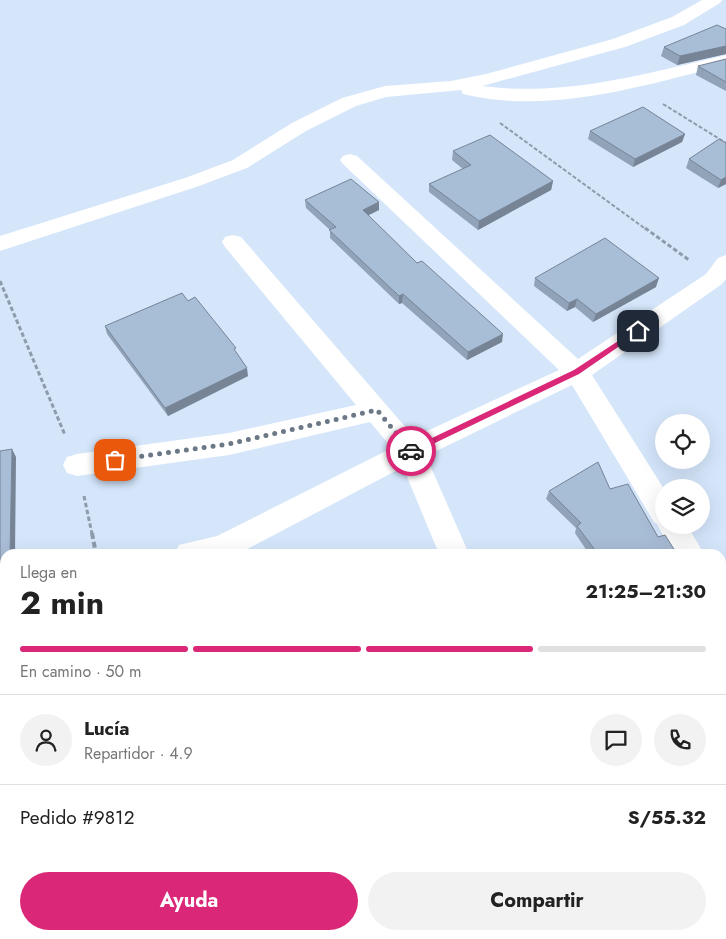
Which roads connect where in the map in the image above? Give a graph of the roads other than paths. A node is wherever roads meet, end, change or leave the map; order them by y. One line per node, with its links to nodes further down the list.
1 (714, 0): 3 (street)
2 (726, 60): 3 (street)
3 (451, 87): 6 (street)
4 (350, 160): 8 (street)
5 (233, 242): 9 (street)
6 (0, 244)
7 (720, 271): 8 (street)
8 (577, 372): 10 (street); 12 (street)
9 (377, 410): 10 (street); 11 (street)
10 (410, 451): 14 (street); 15 (street)
11 (77, 465)
12 (655, 499)
13 (677, 534): 16 (street)
14 (216, 549)
15 (452, 549)
16 (686, 549)

